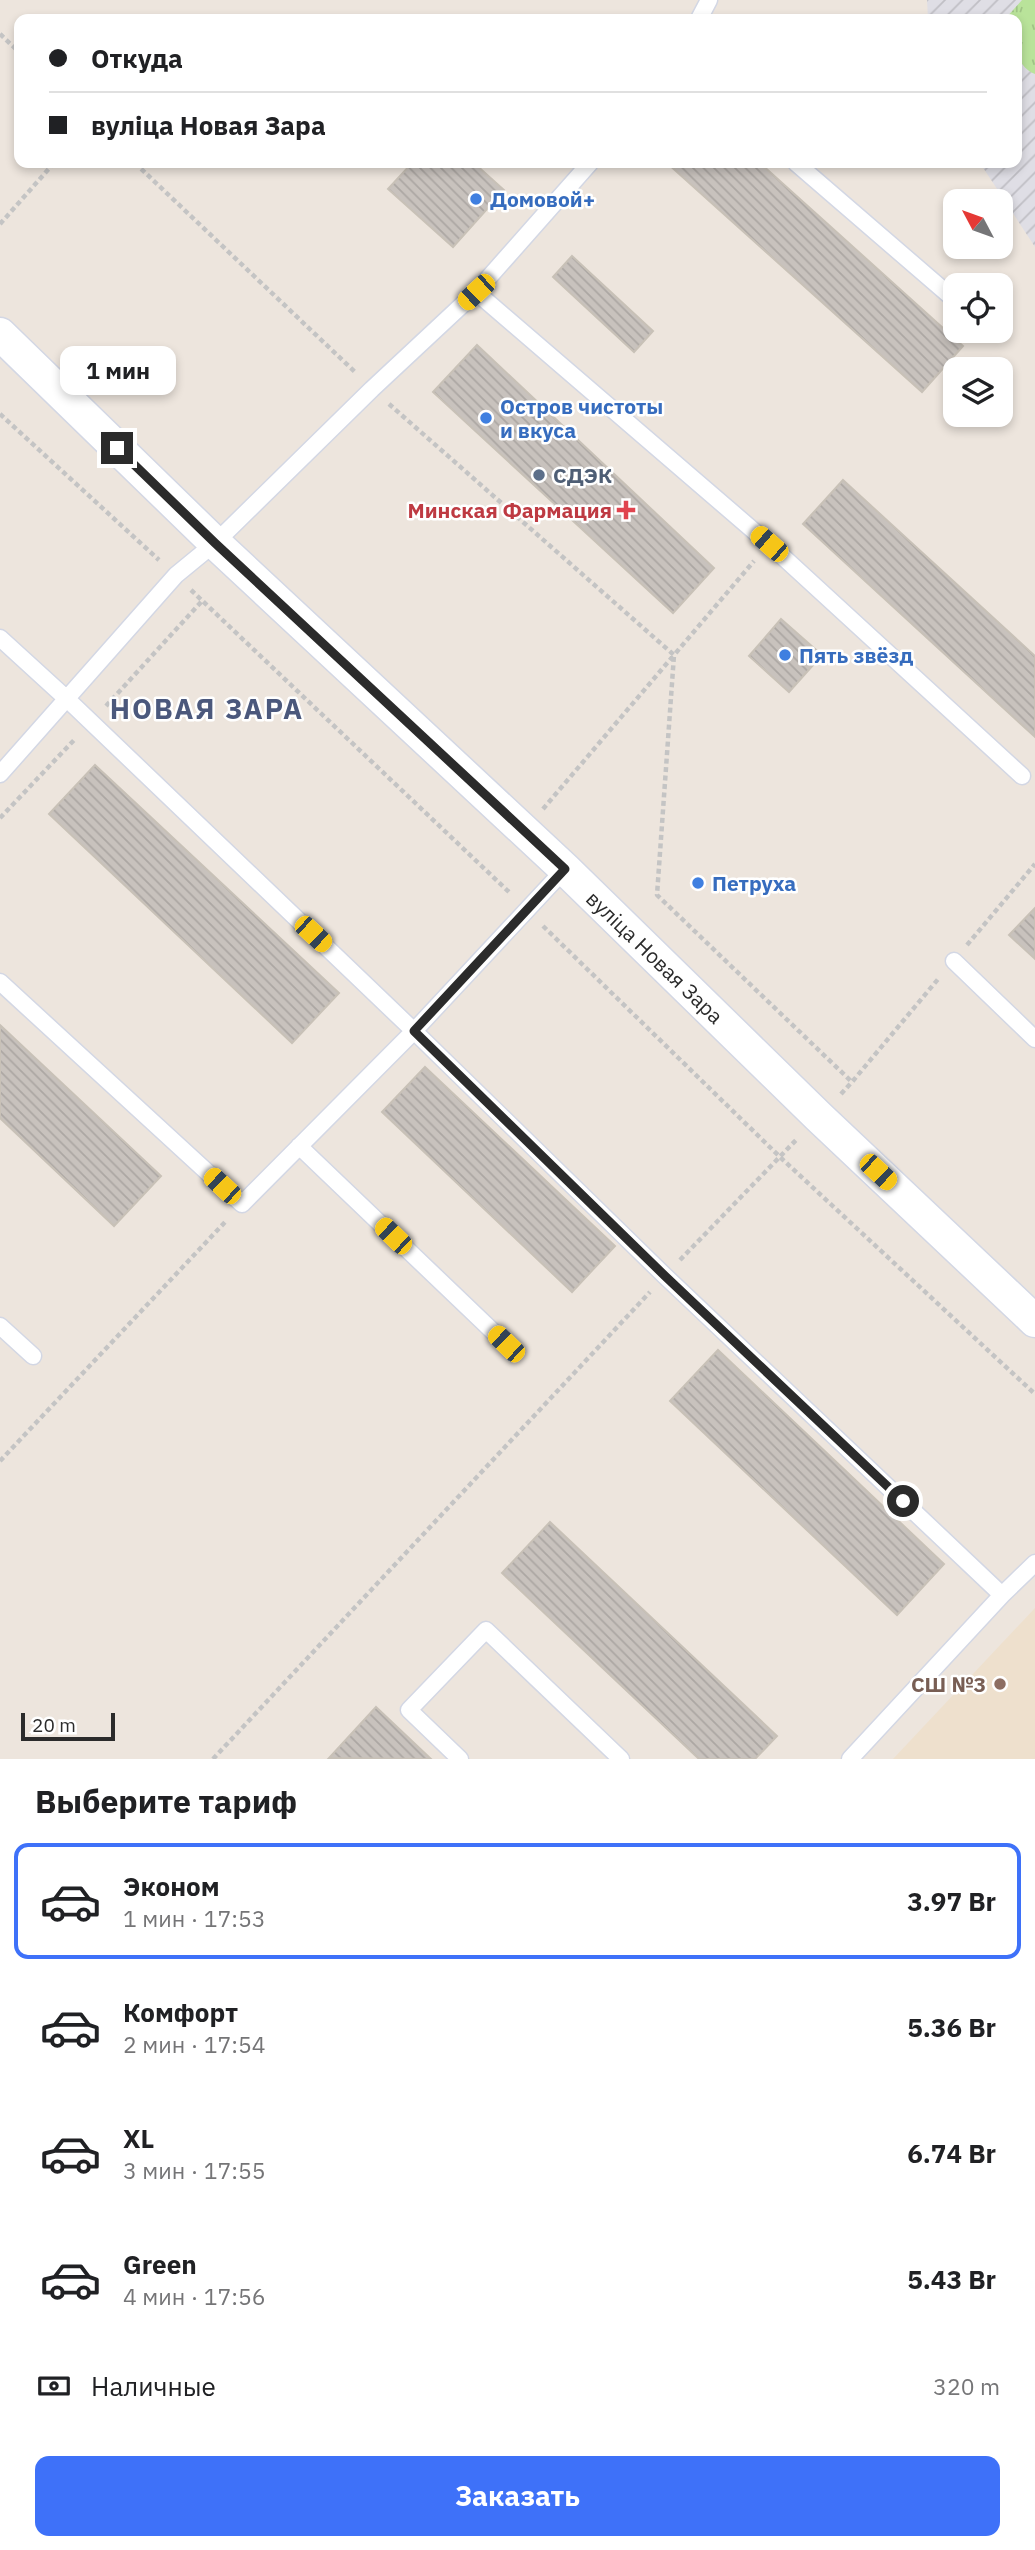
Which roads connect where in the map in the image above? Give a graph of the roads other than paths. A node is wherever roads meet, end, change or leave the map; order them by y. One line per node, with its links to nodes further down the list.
1 (586, 168): 4 (lane)
2 (802, 168): 3 (lane)
3 (943, 290)
4 (476, 292): 6 (lane); 10 (lane)
5 (0, 334): 6 (street, вуліца Новая Зара)
6 (215, 543): 8 (lane); 11 (street, вуліца Новая Зара)
7 (0, 638): 8 (lane)
8 (68, 700): 9 (lane); 14 (lane)
9 (0, 774)
10 (1022, 776)
11 (565, 869): 14 (lane); 17 (street, вуліца Новая Зара)
12 (954, 961): 15 (lane)
13 (0, 982): 16 (lane)
14 (414, 1031): 16 (lane); 22 (lane)
15 (1035, 1039)
16 (299, 1146): 19 (lane)
17 (1035, 1321)
18 (0, 1326): 20 (lane)
19 (506, 1344)
20 (33, 1356)
21 (1035, 1563): 22 (lane)
22 (1002, 1595): 25 (lane)
23 (460, 1759): 24 (lane)
24 (621, 1759)
25 (850, 1759)

